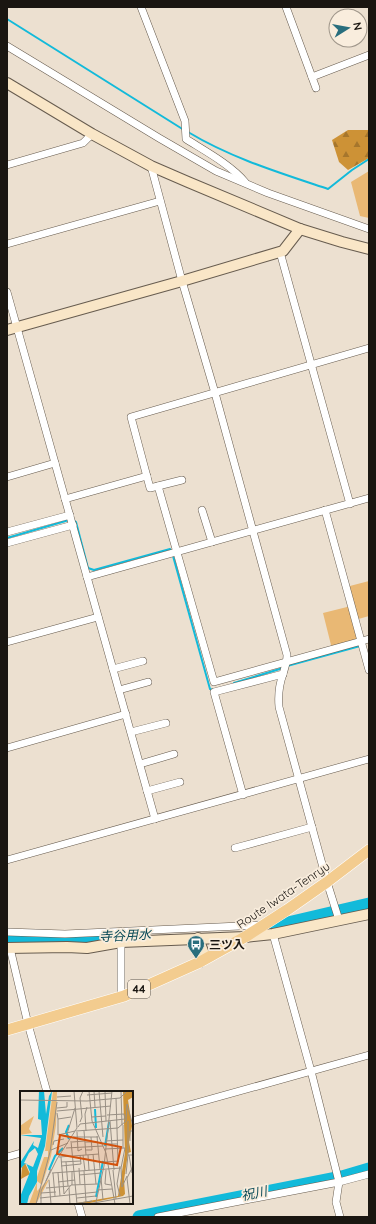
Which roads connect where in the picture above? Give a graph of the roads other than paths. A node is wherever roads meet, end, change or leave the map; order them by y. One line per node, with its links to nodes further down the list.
1 (141, 7): 11 (street)
2 (286, 7): 5 (street)
3 (7, 46): 11 (street)
4 (369, 55): 5 (street)
5 (312, 77): 7 (street)
6 (7, 82): 8 (street)
7 (316, 88)
8 (92, 134): 9 (street); 10 (street)
9 (7, 165)
10 (151, 166): 12 (street); 13 (street)
11 (247, 184): 14 (street)
12 (160, 202): 15 (street); 18 (street)
13 (300, 229): 16 (street); 17 (street)
14 (369, 229)
15 (7, 244)
16 (369, 249)
17 (280, 252): 18 (street); 22 (street)
18 (182, 281): 20 (street); 23 (street)
19 (7, 292): 20 (street)
20 (12, 328): 24 (street)
21 (369, 348): 22 (street)
22 (310, 365): 23 (street); 31 (street)
23 (215, 393): 25 (street); 36 (street)
24 (55, 463): 26 (street); 30 (street)
25 (147, 476): 28 (street); 30 (street)
26 (7, 477)
27 (182, 480): 28 (street)
28 (158, 486): 40 (street)
29 (369, 498): 31 (street)
30 (65, 499): 34 (street)
31 (350, 504): 33 (street)
32 (202, 510): 38 (street)
33 (325, 510): 36 (street); 44 (street)
34 (70, 515): 35 (street); 37 (street)
35 (73, 525): 39 (street); 41 (street)
36 (253, 530): 38 (street); 47 (street)
37 (7, 532)
38 (212, 542): 40 (street)
39 (7, 544)
40 (177, 552): 41 (street); 47 (street)
41 (87, 577): 42 (street)
42 (98, 617): 45 (street); 48 (street)
43 (369, 639): 44 (street)
44 (361, 641): 47 (street); 49 (street)
45 (7, 642)
46 (143, 661): 48 (street)
47 (287, 662): 50 (street)
48 (113, 669): 52 (street)
49 (369, 670)
50 (282, 674): 60 (street); 63 (street)
51 (148, 682): 52 (street)
52 (119, 690): 53 (street)
53 (126, 714): 55 (street); 56 (street)
54 (166, 723): 55 (street)
55 (131, 732): 59 (street)
56 (7, 748)
57 (174, 754): 59 (street)
58 (369, 759): 60 (street)
59 (140, 764): 62 (street)
60 (299, 778): 63 (street); 65 (street)
61 (180, 782): 62 (street)
62 (148, 791): 64 (street)
63 (243, 795): 64 (street)
64 (155, 819): 68 (street)
65 (312, 827): 66 (street); 69 (street)
66 (235, 848)
67 (369, 850): 69 (main road, Route Iwata-Tenryu / 44)
68 (7, 860)
69 (327, 882): 71 (street); 72 (main road, Route Iwata-Tenryu / 44)
70 (369, 916): 71 (street)
71 (339, 920): 74 (street)
72 (262, 925): 73 (street); 75 (main road, Route Iwata-Tenryu / 44)
73 (7, 932)
74 (273, 934): 75 (street); 84 (street)
75 (245, 937): 76 (street); 79 (main road, Route Iwata-Tenryu / 44)
76 (198, 938): 77 (street); 79 (street)
77 (121, 942): 78 (street); 80 (street)
78 (9, 948): 81 (street)
79 (200, 962): 80 (main road, Route Iwata-Tenryu / 44)
80 (121, 997): 81 (main road, Route Iwata-Tenryu / 44)
81 (28, 1024): 82 (main road, Route Iwata-Tenryu / 44); 85 (street)
82 (7, 1030)
83 (369, 1055): 84 (street)
84 (311, 1071): 86 (street); 90 (street)
85 (47, 1091)
86 (133, 1121)
87 (20, 1152): 88 (street)
88 (7, 1156)
89 (369, 1174): 90 (street)
90 (339, 1182): 93 (street); 94 (street)
91 (78, 1204): 92 (street)
92 (82, 1217)
93 (158, 1217)
94 (340, 1217)

